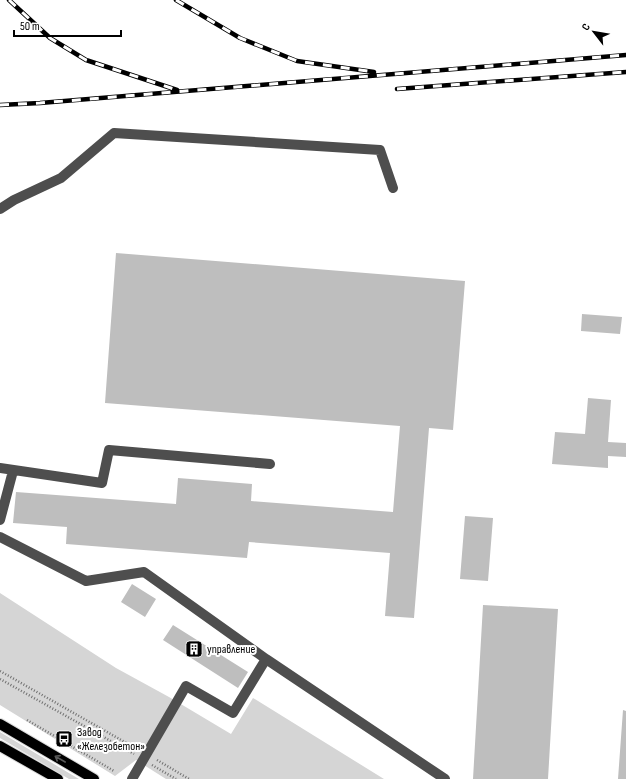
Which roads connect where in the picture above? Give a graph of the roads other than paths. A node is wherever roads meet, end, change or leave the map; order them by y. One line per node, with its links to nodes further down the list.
1 (393, 188): 2 (lane)
2 (0, 209)
3 (270, 464): 5 (lane)
4 (0, 468): 5 (lane)
5 (13, 471): 6 (lane)
6 (0, 520)
7 (0, 537): 8 (lane)
8 (266, 659): 13 (lane); 14 (lane)
9 (0, 724): 12 (main road, one-way to 9)
10 (0, 746): 11 (main road)
11 (58, 779)
12 (94, 779)
13 (132, 779)
14 (445, 779)

